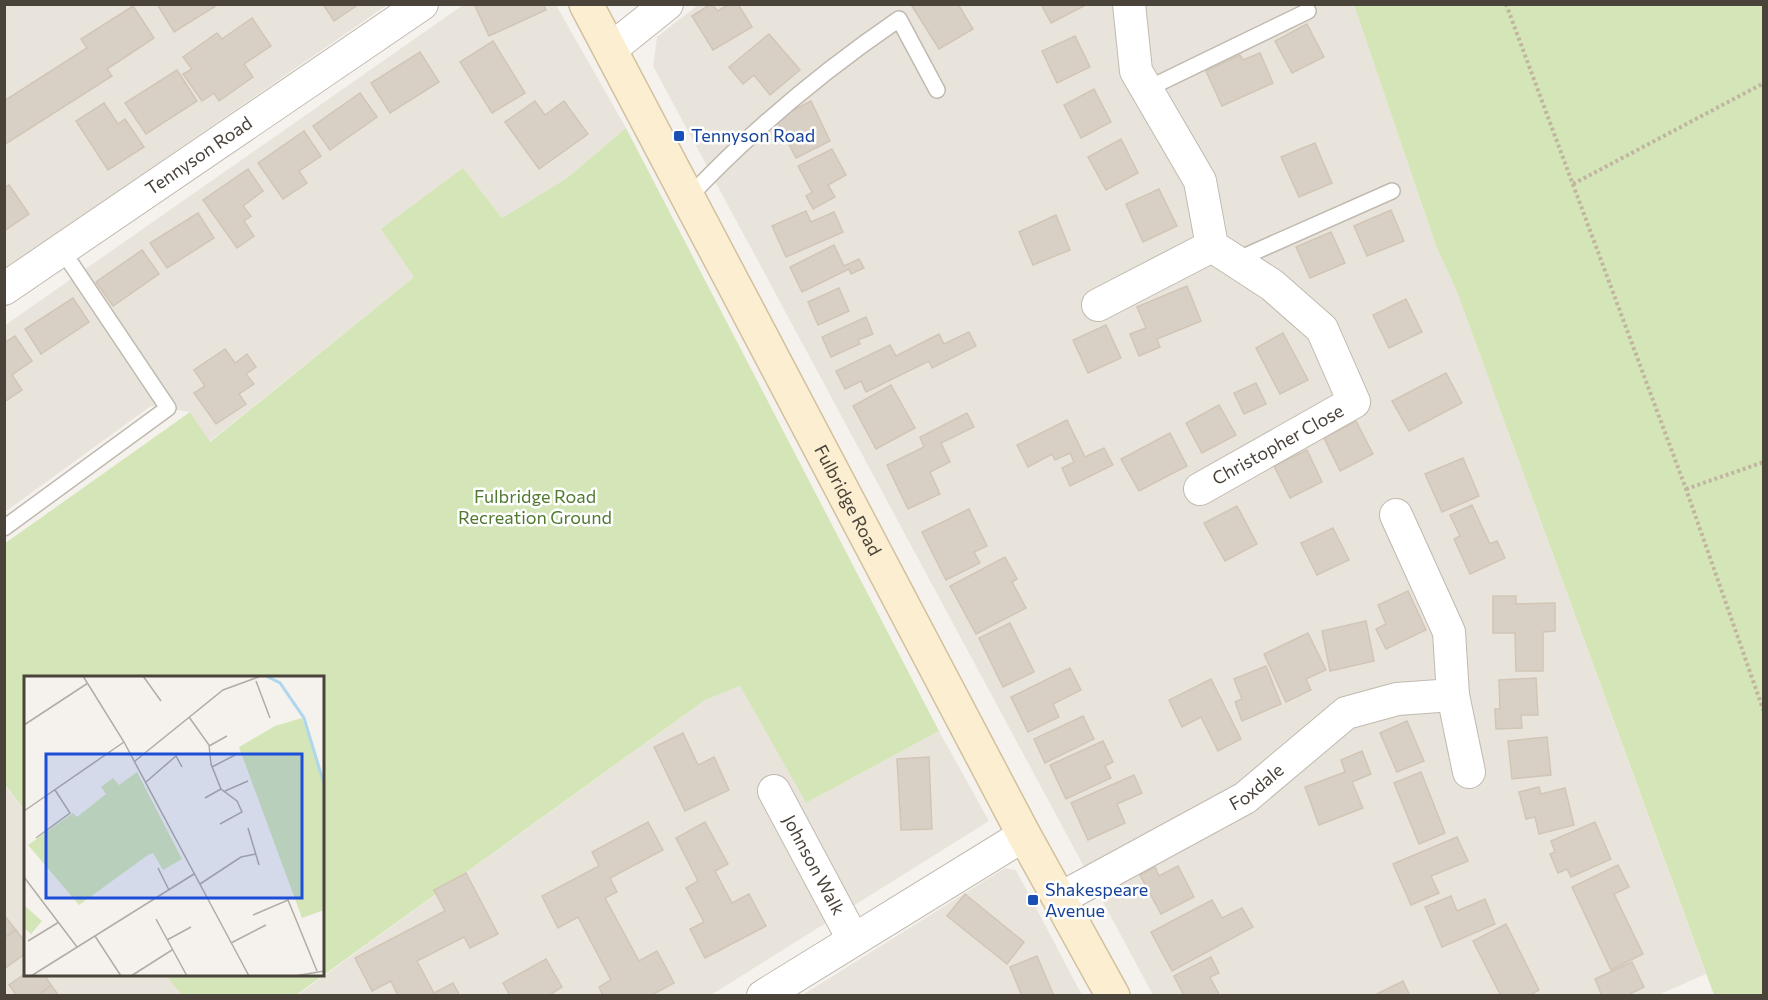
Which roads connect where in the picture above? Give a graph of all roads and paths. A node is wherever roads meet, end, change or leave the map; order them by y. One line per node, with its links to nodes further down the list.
1 (422, 4): 14 (street, Tennyson Road)
2 (586, 4): 7 (street, Fulbridge Road)
3 (667, 4): 7 (street)
4 (1129, 4): 10 (street)
5 (1506, 4): 11 (path)
6 (1308, 11): 10 (lane)
7 (611, 49): 13 (street, Fulbridge Road)
8 (1764, 82): 11 (path)
9 (937, 90): 13 (lane)
10 (1147, 90): 15 (street)
11 (1573, 184): 20 (path)
12 (1392, 191): 15 (lane)
13 (689, 196): 27 (street, Fulbridge Road)
14 (62, 250): 16 (street, Tennyson Road); 22 (lane)
15 (1223, 254): 17 (street); 19 (street, Christopher Close)
16 (4, 289)
17 (1098, 305)
18 (1764, 462): 20 (path)
19 (1200, 489)
20 (1686, 489): 24 (path)
21 (1396, 515): 23 (street)
22 (4, 528)
23 (1453, 695): 25 (street); 28 (street, Foxdale)
24 (1764, 712)
25 (1469, 772)
26 (774, 791): 29 (street, Johnson Walk)
27 (1024, 835): 28 (street, Fulbridge Road); 29 (street)
28 (1061, 898): 31 (street, Fulbridge Road)
29 (853, 939): 30 (street)
30 (763, 996)
31 (1113, 996)

